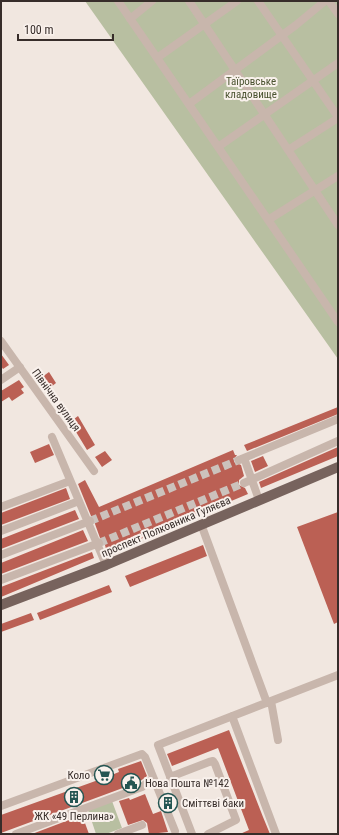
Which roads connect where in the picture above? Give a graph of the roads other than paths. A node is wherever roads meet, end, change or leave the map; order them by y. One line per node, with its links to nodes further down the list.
1 (118, 1): 9 (street)
2 (152, 1): 9 (street)
3 (189, 1): 10 (street)
4 (236, 1): 10 (street)
5 (258, 1): 11 (street)
6 (325, 1): 11 (street)
7 (329, 1): 8 (street)
8 (338, 14)
9 (130, 19): 12 (street)
10 (205, 24): 12 (street); 14 (street)
11 (282, 36): 14 (street); 15 (street)
12 (157, 58): 16 (street)
13 (338, 63): 15 (street)
14 (235, 70): 16 (street); 17 (street)
15 (313, 81): 17 (street); 18 (street)
16 (189, 104): 19 (street)
17 (265, 115): 19 (street); 20 (street)
18 (338, 117): 20 (street)
19 (218, 147): 23 (street)
20 (288, 150): 22 (street)
21 (338, 176): 22 (street)
22 (315, 190): 23 (street); 24 (street)
23 (268, 220): 25 (street)
24 (338, 225)
25 (338, 322)
26 (1, 341): 27 (street, Північна вулиця)
27 (20, 367): 28 (street); 33 (street, Північна вулиця)
28 (1, 380)
29 (338, 419): 34 (street)
30 (52, 437): 35 (street)
31 (338, 441): 34 (street)
32 (338, 466): 37 (main road, проспект Полковника Гуляєва)
33 (94, 471)
34 (252, 479): 36 (street); 37 (street)
35 (70, 481): 38 (street); 39 (street)
36 (244, 483)
37 (259, 500): 41 (main road, проспект Полковника Гуляєва)
38 (79, 501): 40 (street); 42 (street)
39 (1, 507)
40 (89, 522): 43 (street); 44 (street)
41 (201, 524): 45 (main road, проспект Полковника Гуляєва); 49 (street)
42 (1, 531)
43 (98, 543): 45 (street); 46 (street)
44 (1, 555)
45 (106, 565): 47 (main road, проспект Полковника Гуляєва)
46 (1, 580)
47 (1, 605)
48 (338, 675): 49 (street)
49 (269, 702): 50 (street); 51 (street)
50 (232, 716): 52 (street); 61 (street)
51 (278, 740)
52 (170, 777): 59 (street); 60 (street)
53 (154, 779): 54 (street); 56 (street); 57 (street)
54 (1, 806)
55 (142, 825): 58 (street)
56 (175, 832)
57 (16, 834)
58 (118, 834)
59 (192, 834)
60 (208, 834)
61 (276, 834)

